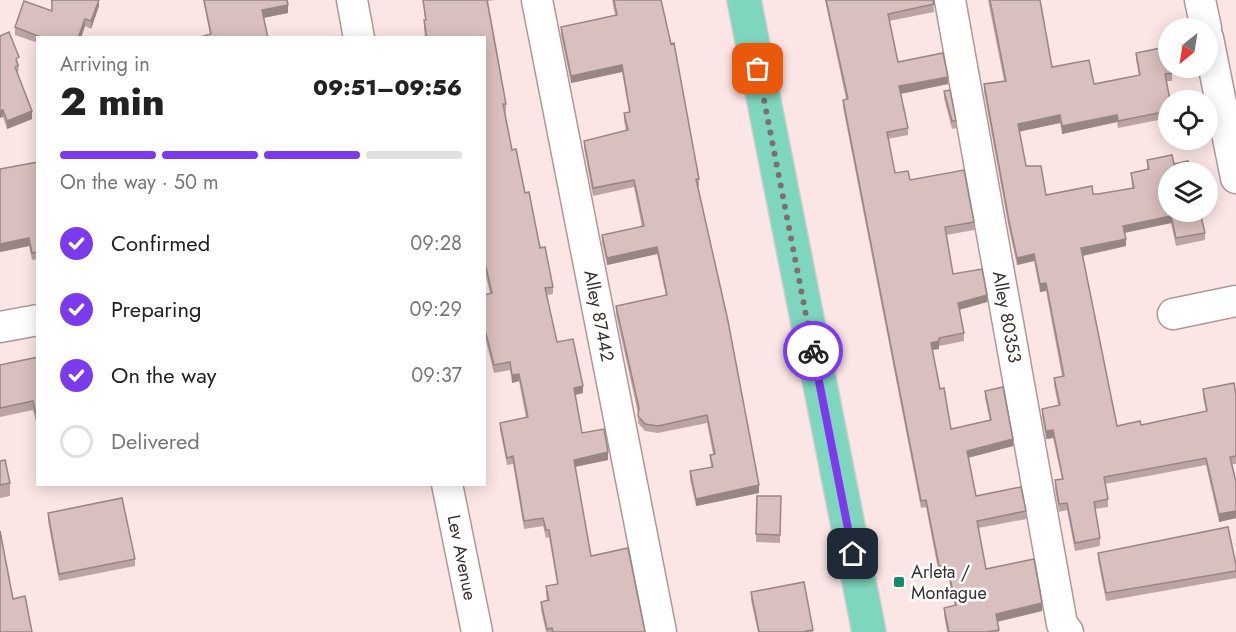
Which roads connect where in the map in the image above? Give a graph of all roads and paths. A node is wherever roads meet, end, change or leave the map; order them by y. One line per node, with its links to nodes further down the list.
1 (352, 0): 7 (street)
2 (537, 0): 16 (street, Alley 87442)
3 (744, 0): 17 (main road)
4 (951, 0): 18 (street, Alley 80353)
5 (1200, 0): 6 (street)
6 (1204, 18)
7 (359, 36)
8 (1216, 78): 9 (street)
9 (1236, 178)
10 (1236, 301): 11 (street)
11 (1173, 314)
12 (36, 320): 13 (street)
13 (0, 327)
14 (447, 486): 15 (street, Lev Avenue)
15 (477, 632)
16 (661, 632)
17 (868, 632)
18 (1068, 632)

